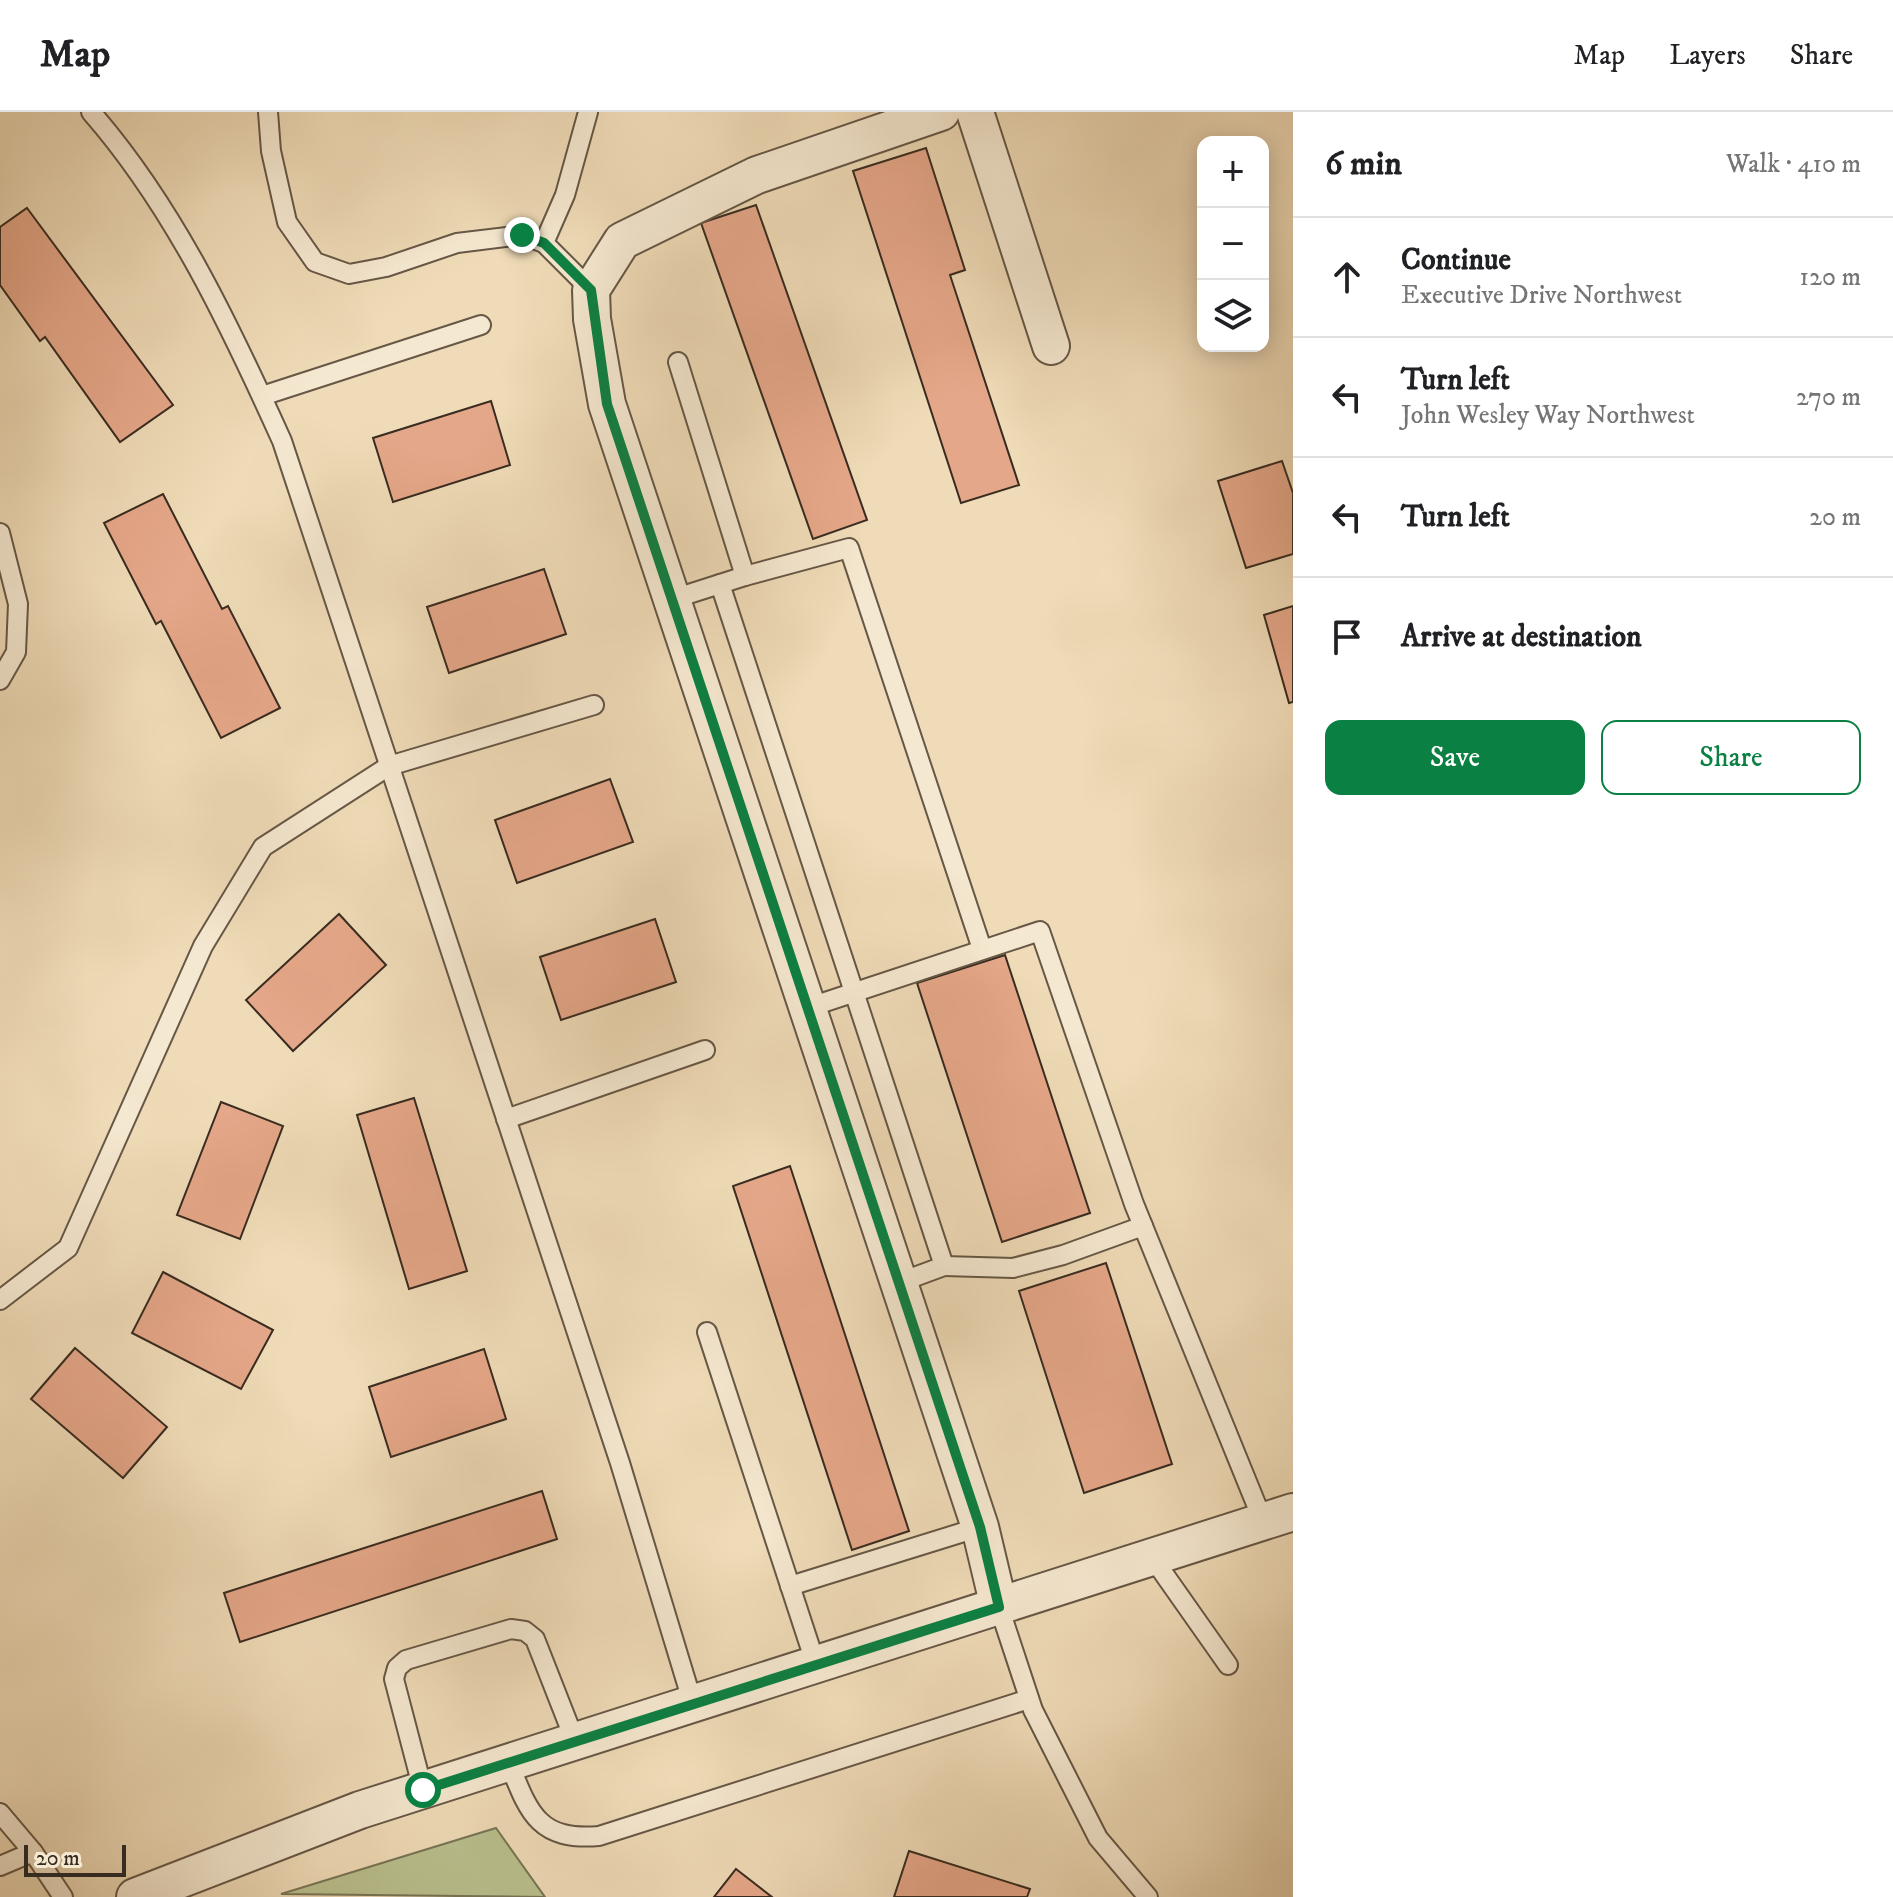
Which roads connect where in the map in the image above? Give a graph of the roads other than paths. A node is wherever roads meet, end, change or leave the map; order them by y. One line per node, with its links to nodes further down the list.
1 (91, 112): 11 (lane)
2 (268, 112): 6 (lane)
3 (588, 112): 6 (lane)
4 (941, 112): 7 (street)
5 (975, 112): 9 (street)
6 (544, 243): 7 (lane)
7 (591, 290): 15 (street)
8 (481, 325): 11 (lane)
9 (1051, 346)
10 (678, 362): 13 (lane)
11 (262, 396): 18 (lane)
12 (0, 533): 16 (lane)
13 (745, 576): 14 (lane); 19 (lane)
14 (720, 584): 15 (lane); 20 (lane)
15 (673, 599): 21 (street)
16 (0, 680)
17 (594, 705): 18 (lane)
18 (389, 766): 23 (lane); 27 (lane)
19 (982, 949): 20 (lane); 24 (lane)
20 (855, 991): 21 (lane); 25 (lane)
21 (807, 1008): 26 (street)
22 (705, 1050): 23 (lane)
23 (506, 1119): 37 (lane)
24 (1143, 1226): 25 (lane); 29 (lane)
25 (944, 1266): 26 (lane)
26 (898, 1283): 30 (street)
27 (0, 1300)
28 (707, 1332): 32 (lane)
29 (1278, 1516): 31 (street)
30 (980, 1527): 32 (lane); 33 (street)
31 (1152, 1557): 33 (street); 35 (lane)
32 (790, 1586): 34 (lane)
33 (999, 1607): 34 (street); 36 (lane)
34 (816, 1665): 37 (street)
35 (1228, 1665)
36 (1029, 1699): 39 (lane); 46 (lane)
37 (693, 1704): 38 (street)
38 (575, 1741): 39 (street); 40 (lane)
39 (509, 1763): 40 (street)
40 (423, 1790): 45 (street)
41 (0, 1813): 42 (lane)
42 (33, 1852): 43 (lane); 44 (lane)
43 (0, 1866)
44 (63, 1897)
45 (135, 1897)
46 (1148, 1897)

